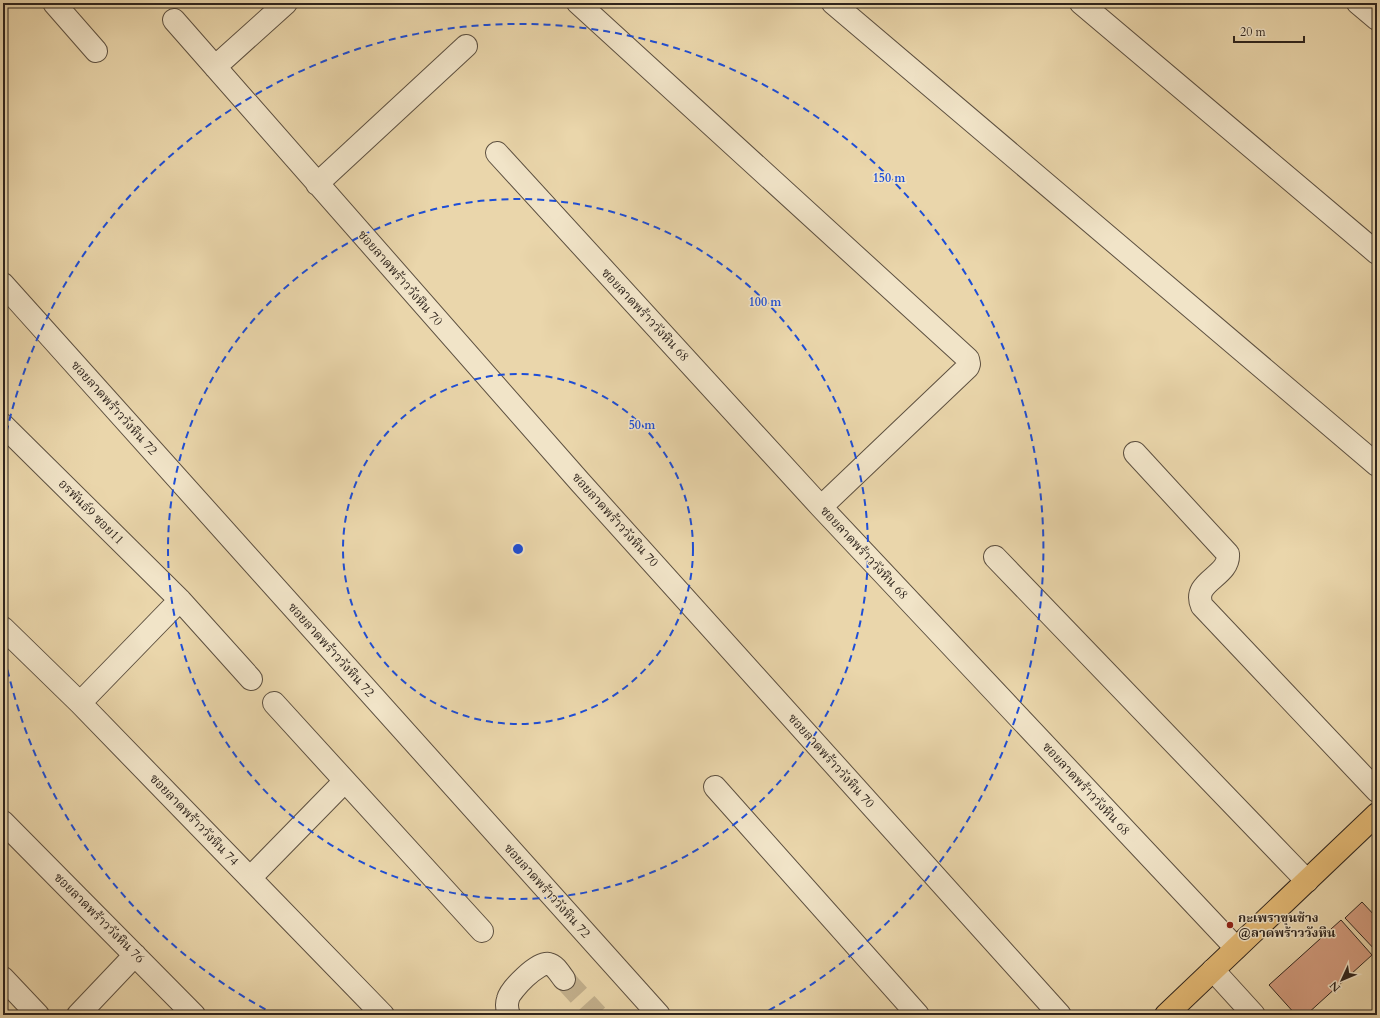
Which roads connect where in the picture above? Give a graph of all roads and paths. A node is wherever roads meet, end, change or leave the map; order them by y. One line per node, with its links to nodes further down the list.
1 (54, 3): 10 (street)
2 (286, 3): 11 (street)
3 (578, 3): 19 (street)
4 (833, 3): 18 (street)
5 (1082, 3): 14 (street)
6 (1358, 3): 7 (street)
7 (1377, 19)
8 (174, 20): 11 (street, ซอยลาดพร้าววังหิน 70)
9 (466, 46): 13 (street)
10 (96, 51)
11 (215, 67): 13 (street, ซอยลาดพร้าววังหิน 70)
12 (497, 153): 19 (street, ซอยลาดพร้าววังหิน 68)
13 (317, 184): 46 (street, ซอยลาดพร้าววังหิน 70)
14 (1377, 253)
15 (3, 284): 44 (street, ซอยลาดพร้าววังหิน 72)
16 (3, 425): 21 (street, อรพันธ์9 ซอย11)
17 (1136, 453): 28 (street)
18 (1377, 465)
19 (821, 507): 34 (street, ซอยลาดพร้าววังหิน 68)
20 (995, 557): 32 (street)
21 (180, 600): 23 (street, อรพันธ์9 ซอย11); 24 (street)
22 (3, 628): 24 (street, ซอยลาดพร้าววังหิน 74)
23 (251, 679)
24 (80, 703): 31 (street, ซอยลาดพร้าววังหิน 74)
25 (274, 703): 26 (street)
26 (345, 781): 31 (street); 33 (street)
27 (715, 787): 45 (street)
28 (1377, 791)
29 (1377, 814): 32 (main road)
30 (3, 822): 35 (street, ซอยลาดพร้าววังหิน 76)
31 (250, 878): 42 (street, ซอยลาดพร้าววังหิน 74)
32 (1307, 881): 34 (main road)
33 (482, 931)
34 (1236, 948): 36 (main road)
35 (135, 955): 40 (street); 41 (street, ซอยลาดพร้าววังหิน 76)
36 (1213, 970): 47 (main road); 48 (street)
37 (3, 978): 39 (street)
38 (564, 979): 43 (street)
39 (38, 1015)
40 (78, 1015)
41 (194, 1015)
42 (383, 1015)
43 (509, 1015)
44 (659, 1015)
45 (918, 1015)
46 (1060, 1015)
47 (1166, 1015)
48 (1254, 1015)

